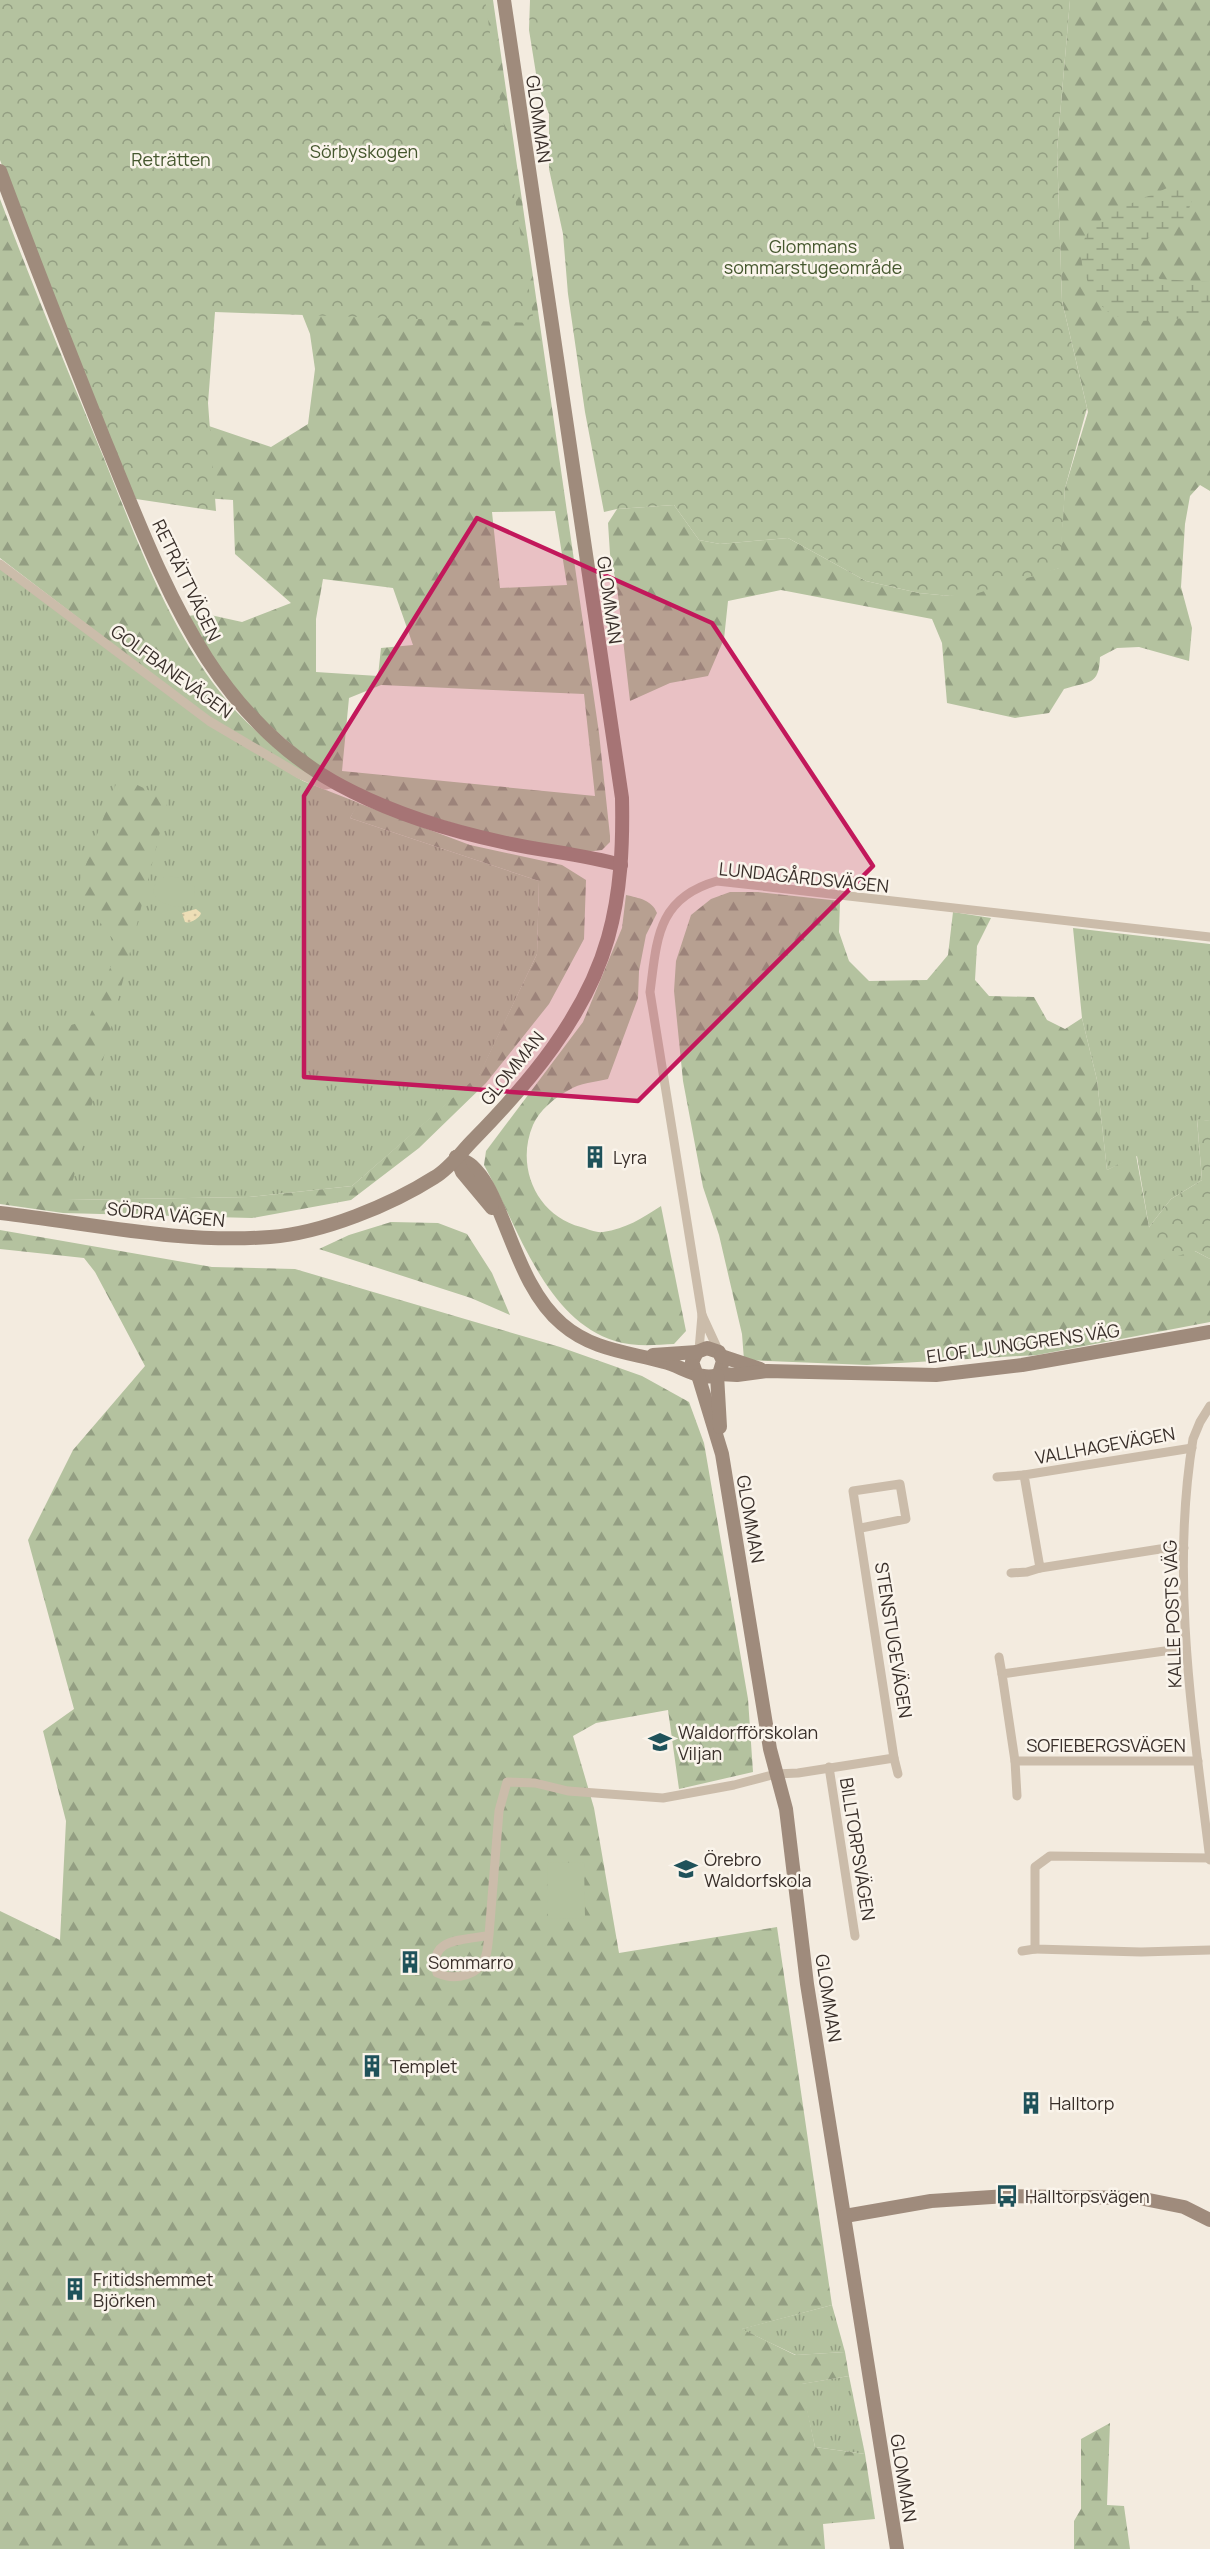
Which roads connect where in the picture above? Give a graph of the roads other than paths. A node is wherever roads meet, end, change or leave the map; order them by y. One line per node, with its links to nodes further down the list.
1 (504, 0): 5 (street, GLOMMAN)
2 (0, 171): 4 (street, RETRÄTTVÄGEN)
3 (0, 564): 4 (street, GOLFBANEVÄGEN)
4 (336, 783): 5 (street, RETRÄTTVÄGEN)
5 (621, 865): 7 (street, GLOMMAN)
6 (1210, 937): 9 (street, LUNDAGÅRDSVÄGEN)
7 (456, 1157): 8 (street, SÖDRA VÄGEN); 13 (street)
8 (0, 1213)
9 (702, 1315): 11 (street, LUNDAGÅRDSVÄGEN); 12 (street, LUNDAGÅRDSVÄGEN)
10 (1210, 1332): 14 (street, ELOF LJUNGGRENS VÄG)
11 (698, 1351): 12 (street); 13 (street); 15 (street)
12 (720, 1354): 14 (street, ELOF LJUNGGRENS VÄG); 16 (street)
13 (642, 1355): 15 (street)
14 (768, 1371): 16 (street, ELOF LJUNGGRENS VÄG)
15 (697, 1374): 16 (street); 19 (street, GLOMMAN)
16 (718, 1374): 19 (street, GLOMMAN)
17 (1210, 1406): 18 (street, KALLE POSTS VÄG)
18 (1192, 1448): 20 (street, VALLHAGEVÄGEN); 23 (street, KALLE POSTS VÄG)
19 (722, 1454): 33 (street, GLOMMAN)
20 (1024, 1475): 21 (street, VALLHAGEVÄGEN); 24 (street, VALLHAGEVÄGEN)
21 (997, 1477)
22 (861, 1528): 22 (street, STENSTUGEVÄGEN); 29 (street, STENSTUGEVÄGEN)
23 (1184, 1548): 24 (street); 26 (street, KALLE POSTS VÄG)
24 (1040, 1568): 25 (street)
25 (1011, 1573)
26 (1186, 1648): 28 (street); 31 (street, KALLE POSTS VÄG)
27 (999, 1657): 28 (street, SOFIEBERGSVÄGEN)
28 (1002, 1674): 30 (street, SOFIEBERGSVÄGEN)
29 (894, 1758): 32 (street); 34 (street, STENSTUGEVÄGEN)
30 (1015, 1761): 31 (street, SOFIEBERGSVÄGEN); 35 (street, SOFIEBERGSVÄGEN)
31 (1198, 1761): 36 (street, KALLE POSTS VÄG)
32 (830, 1767): 33 (street); 38 (street, BILLTORPSVÄGEN)
33 (776, 1774): 37 (street); 42 (street, GLOMMAN)
34 (898, 1774)
35 (1017, 1796)
36 (1210, 1859): 39 (street)
37 (489, 1935): 37 (street)
38 (855, 1936)
39 (1035, 1949): 40 (street); 41 (street)
40 (1210, 1950)
41 (1022, 1951)
42 (845, 2216): 43 (street); 44 (street, GLOMMAN)
43 (1210, 2220)
44 (897, 2549)

